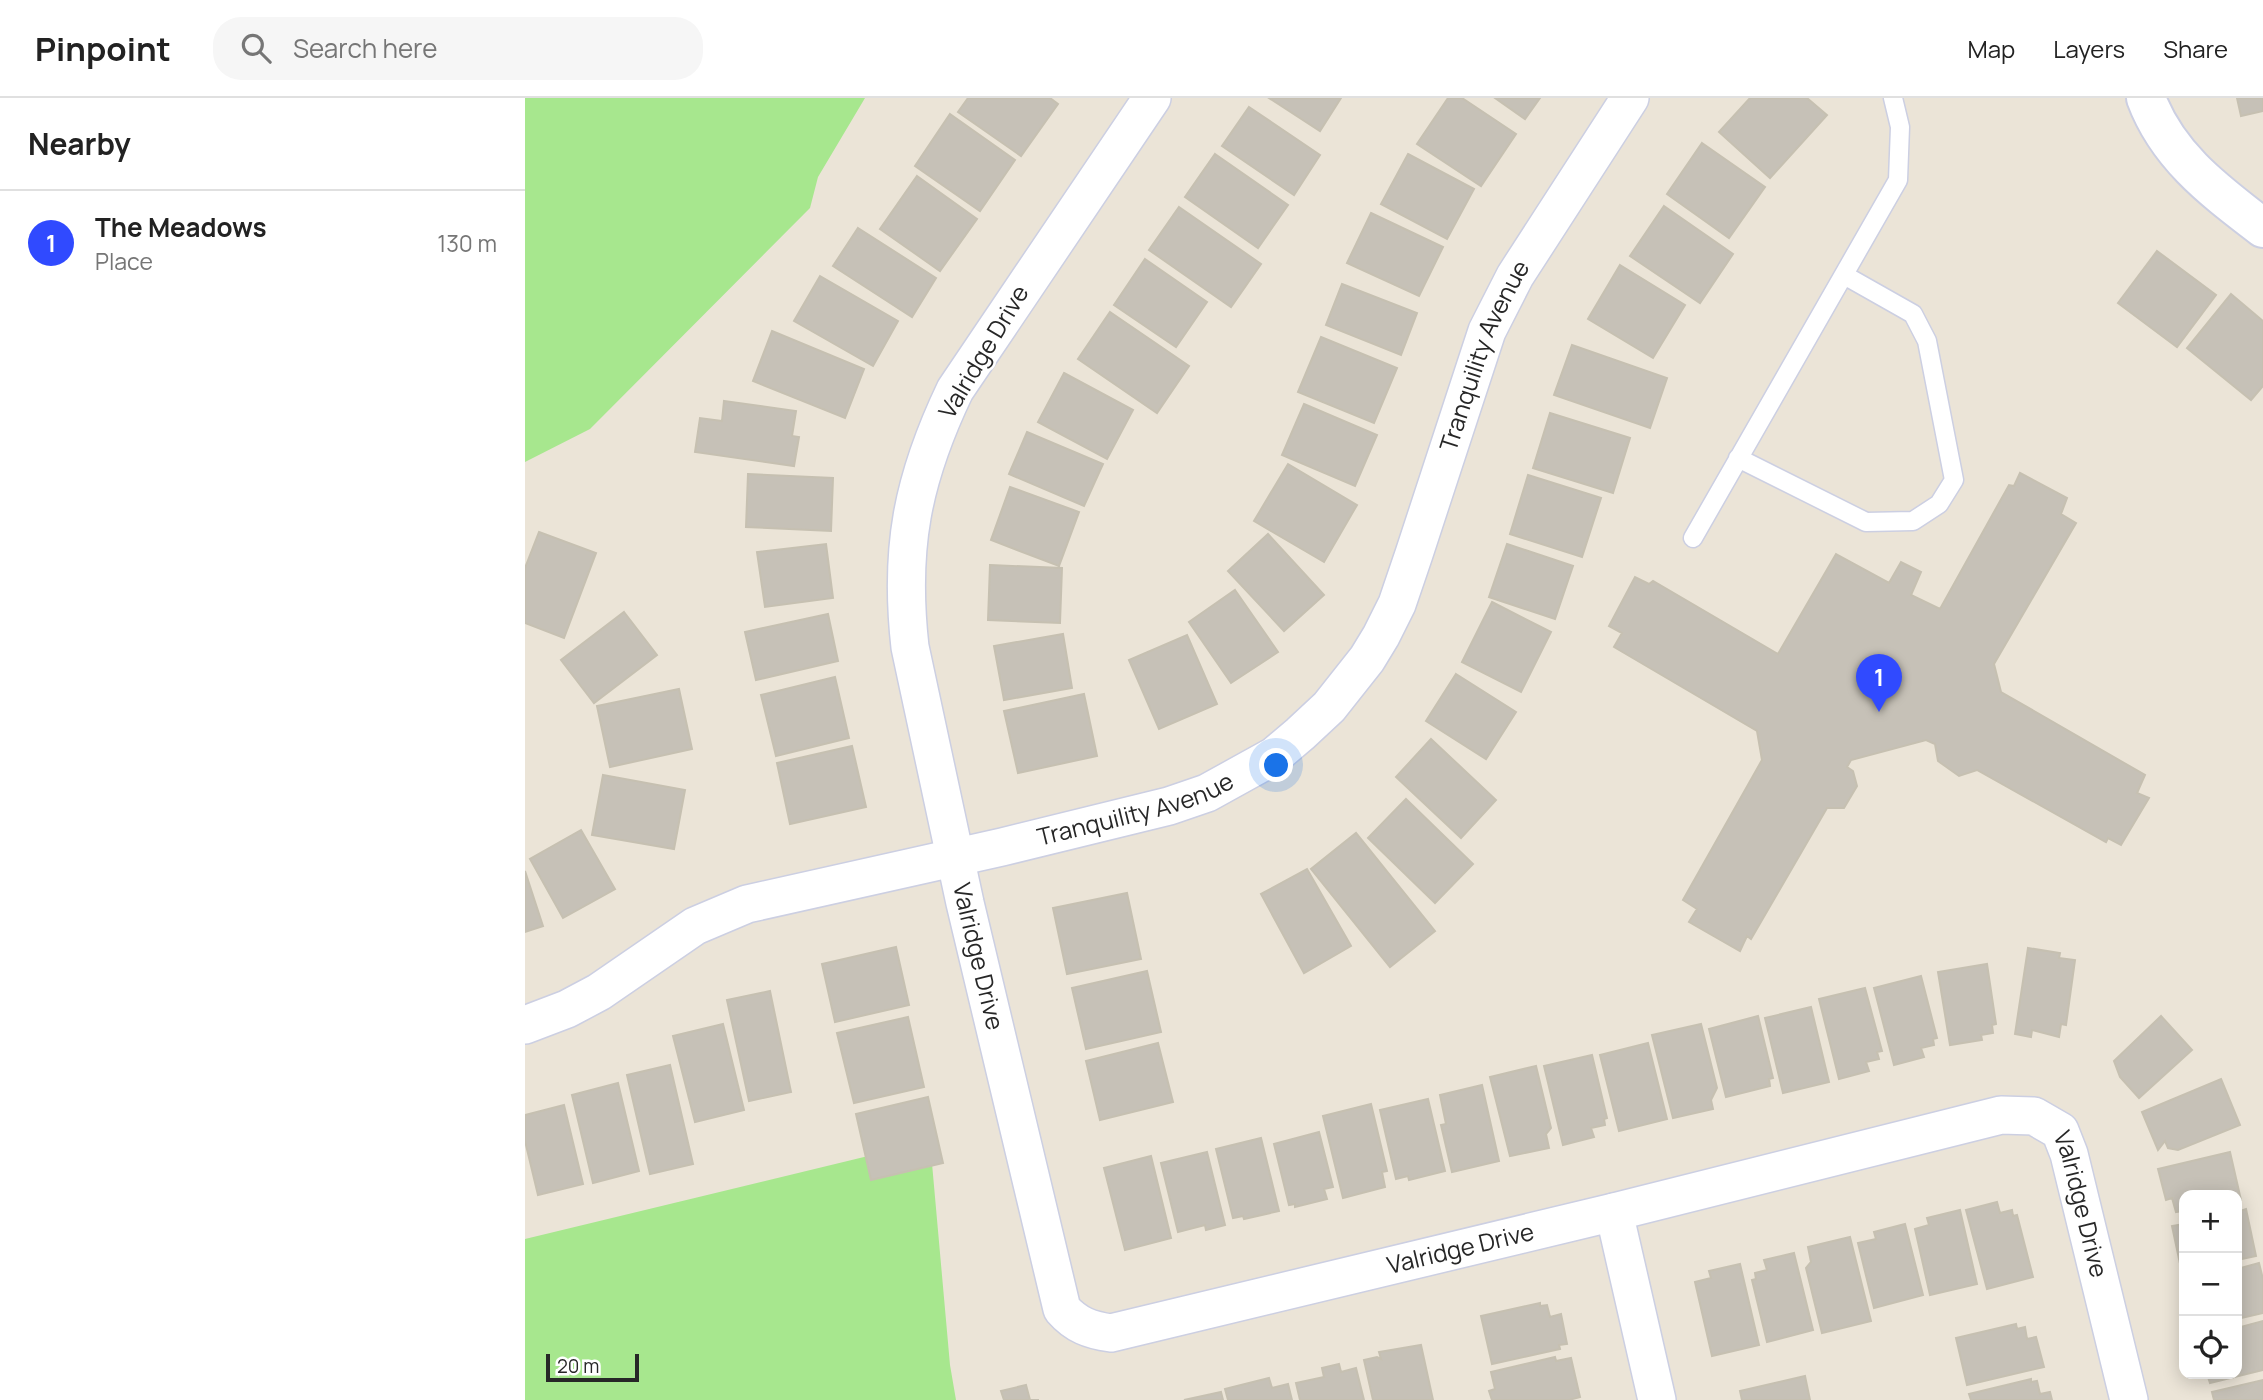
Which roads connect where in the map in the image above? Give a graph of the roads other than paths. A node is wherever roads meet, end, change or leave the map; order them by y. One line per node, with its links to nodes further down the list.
1 (1152, 98): 9 (street, Valridge Drive)
2 (1630, 98): 9 (street, Tranquility Avenue)
3 (1893, 98): 6 (lane)
4 (2146, 98): 5 (street)
5 (2263, 228)
6 (1844, 275): 7 (lane); 7 (lane)
7 (1738, 458): 8 (lane)
8 (1693, 538)
9 (955, 858): 10 (street, Tranquility Avenue); 11 (street, Valridge Drive)
10 (525, 1025)
11 (1613, 1213): 12 (street); 13 (street, Valridge Drive)
12 (1657, 1400)
13 (2129, 1400)

